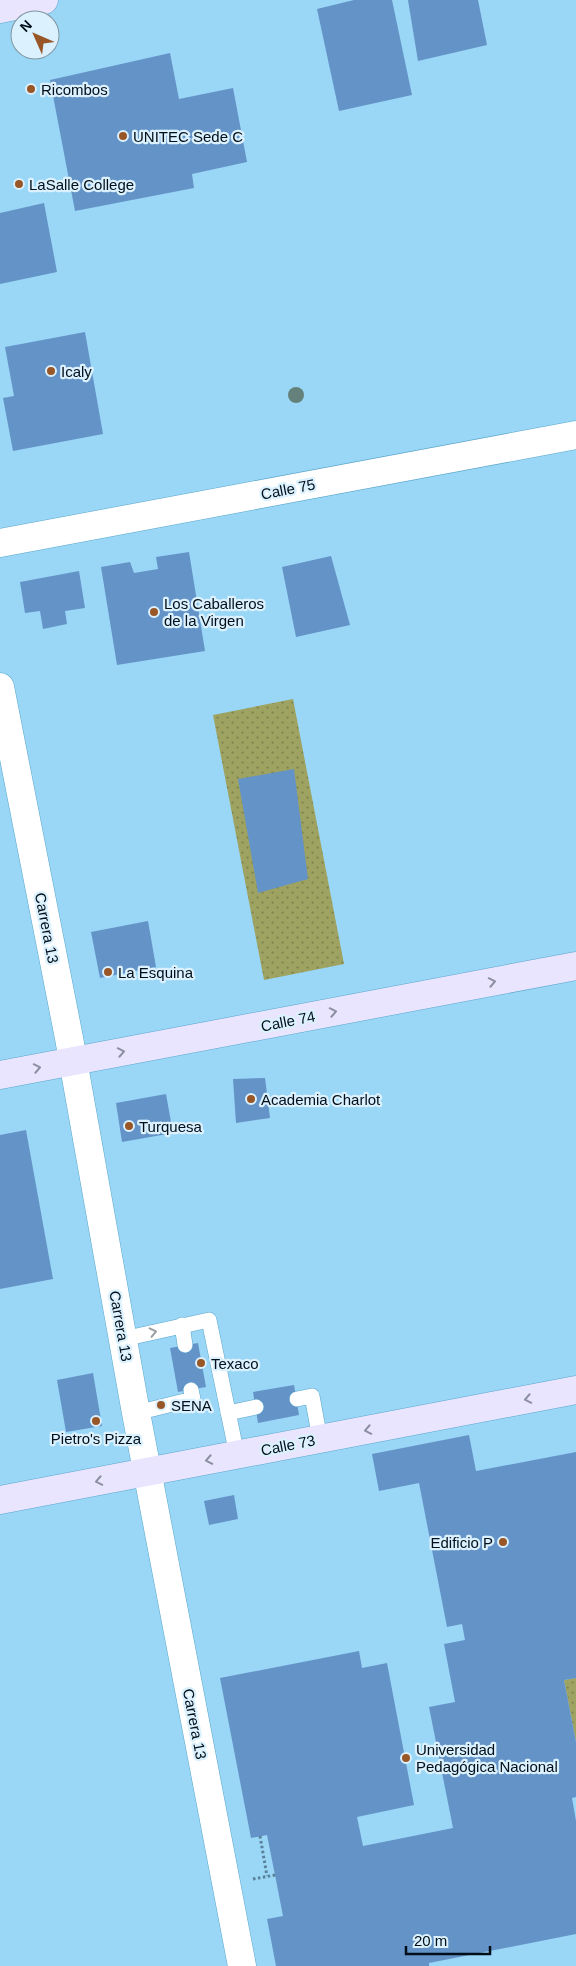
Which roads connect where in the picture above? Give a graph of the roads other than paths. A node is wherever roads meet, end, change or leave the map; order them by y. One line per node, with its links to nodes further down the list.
1 (44, 0): 2 (street)
2 (0, 10)
3 (576, 435): 4 (street, Calle 75)
4 (0, 543)
5 (0, 686): 7 (street, Carrera 13)
6 (576, 966): 7 (street, Calle 74, one-way to 6)
7 (73, 1061): 8 (street, Calle 74, one-way to 7); 10 (street, Carrera 13)
8 (0, 1075)
9 (182, 1326): 10 (lane, one-way to 9); 11 (lane); 17 (lane)
10 (123, 1339): 16 (street, Carrera 13)
11 (185, 1346)
12 (576, 1390): 18 (street, Calle 73, one-way to 18)
13 (192, 1394): 16 (lane)
14 (296, 1399): 18 (lane)
15 (256, 1407): 17 (lane)
16 (136, 1413): 20 (street, Carrera 13)
17 (228, 1413): 19 (lane)
18 (320, 1438): 19 (street, Calle 73)
19 (237, 1455): 20 (street, Calle 73, one-way to 20)
20 (147, 1472): 21 (street, Calle 73, one-way to 21); 22 (street, Carrera 13)
21 (0, 1500)
22 (242, 1966)

